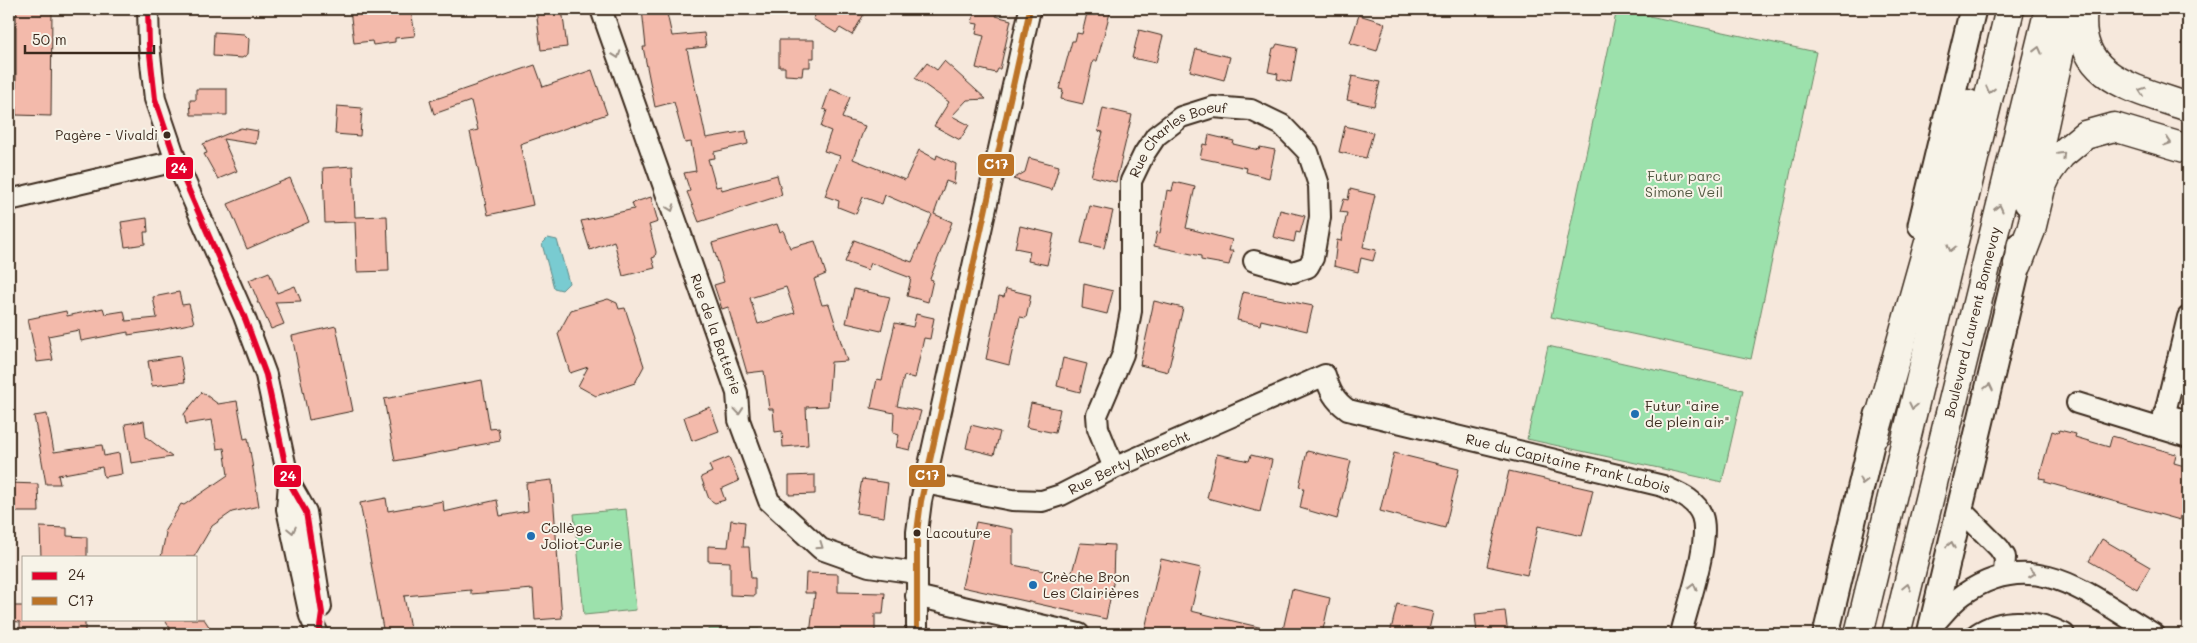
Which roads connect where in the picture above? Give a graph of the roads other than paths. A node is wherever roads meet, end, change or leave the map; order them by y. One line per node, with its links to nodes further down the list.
1 (148, 9): 13 (street)
2 (601, 9): 27 (street, Rue de la Batterie, one-way to 27)
3 (1030, 9): 25 (street)
4 (1973, 9): 22 (main road)
5 (1993, 9): 22 (highway)
6 (2010, 9): 36 (highway, one-way to 36)
7 (2049, 9): 37 (highway, Boulevard Laurent Bonnevay, one-way to 7)
8 (2069, 9): 11 (highway)
9 (2083, 9): 10 (highway, one-way to 9)
10 (2188, 107)
11 (2039, 148): 16 (main road)
12 (2188, 149): 16 (highway, one-way to 12)
13 (176, 161): 14 (street); 31 (street)
14 (9, 200)
15 (1254, 261): 24 (street, Rue Charles Boeuf)
16 (2018, 264): 26 (main road, one-way to 16)
17 (2188, 317): 21 (street)
18 (1325, 375): 24 (street, Rue Berty Albrecht); 34 (street, Rue du Capitaine Frank Labois, one-way to 18)
19 (2077, 403): 21 (street)
20 (2188, 421): 21 (street)
21 (2163, 422): 23 (street)
22 (1874, 434): 35 (main road, one-way to 35)
23 (2188, 437)
24 (1114, 468): 25 (street, Rue Berty Albrecht)
25 (924, 483): 27 (street)
26 (1960, 509): 28 (street); 30 (main road, one-way to 26)
27 (916, 573): 29 (street)
28 (2004, 575): 30 (street); 40 (street, one-way to 40)
29 (916, 596): 32 (street); 33 (street)
30 (1931, 630)
31 (318, 634)
32 (917, 634)
33 (1079, 634)
34 (1681, 634)
35 (1826, 634)
36 (1859, 634)
37 (1896, 634)
38 (1977, 634): 39 (street)
39 (2064, 634)
40 (2154, 634)

